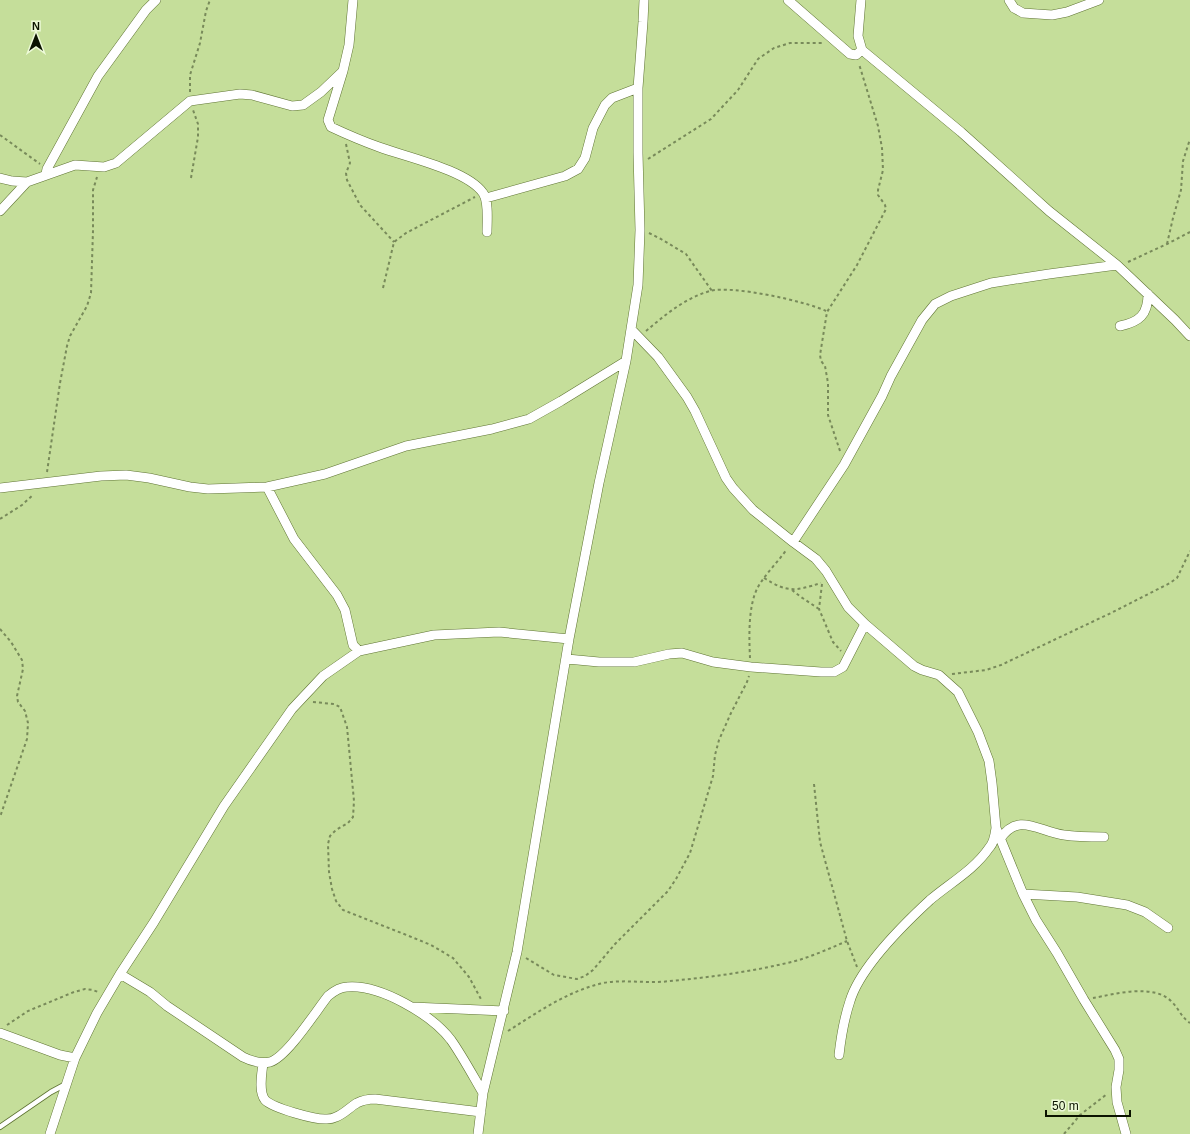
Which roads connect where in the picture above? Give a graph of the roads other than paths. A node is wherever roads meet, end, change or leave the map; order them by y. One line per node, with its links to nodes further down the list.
1 (156, 0): 11 (street)
2 (353, 0): 9 (street)
3 (644, 0): 10 (street)
4 (788, 0): 8 (street)
5 (861, 0): 8 (street)
6 (1009, 0): 7 (street)
7 (1099, 0)
8 (859, 52): 17 (street)
9 (343, 71): 11 (street); 14 (street)
10 (638, 88): 14 (street); 20 (street)
11 (47, 172): 13 (street)
12 (0, 178): 13 (street)
13 (27, 182): 15 (street)
14 (484, 196): 16 (street)
15 (0, 210)
16 (488, 232)
17 (1117, 265): 18 (street); 25 (street)
18 (1148, 294): 19 (street); 21 (street)
19 (1120, 326)
20 (631, 329): 22 (street); 25 (street)
21 (1190, 336)
22 (626, 361): 23 (street); 27 (street)
23 (267, 487): 24 (street); 28 (street)
24 (0, 488)
25 (792, 542): 26 (street)
26 (865, 624): 29 (street); 30 (street)
27 (569, 639): 28 (street); 29 (street)
28 (359, 651): 35 (street)
29 (567, 659): 37 (street)
30 (996, 828): 32 (street); 39 (street)
31 (1104, 837): 32 (street)
32 (1000, 839): 33 (street)
33 (1023, 894): 34 (street); 48 (street)
34 (1168, 928)
35 (120, 974): 40 (street); 41 (street)
36 (412, 1007): 37 (street); 41 (street); 43 (street)
37 (504, 1012): 43 (street)
38 (3, 1030): 40 (street)
39 (839, 1055)
40 (75, 1058): 42 (street)
41 (263, 1063): 44 (street)
42 (68, 1083): 45 (lane); 46 (street)
43 (483, 1093): 44 (street)
44 (481, 1112): 47 (street)
45 (0, 1127)
46 (50, 1134)
47 (478, 1134)
48 (1126, 1134)

